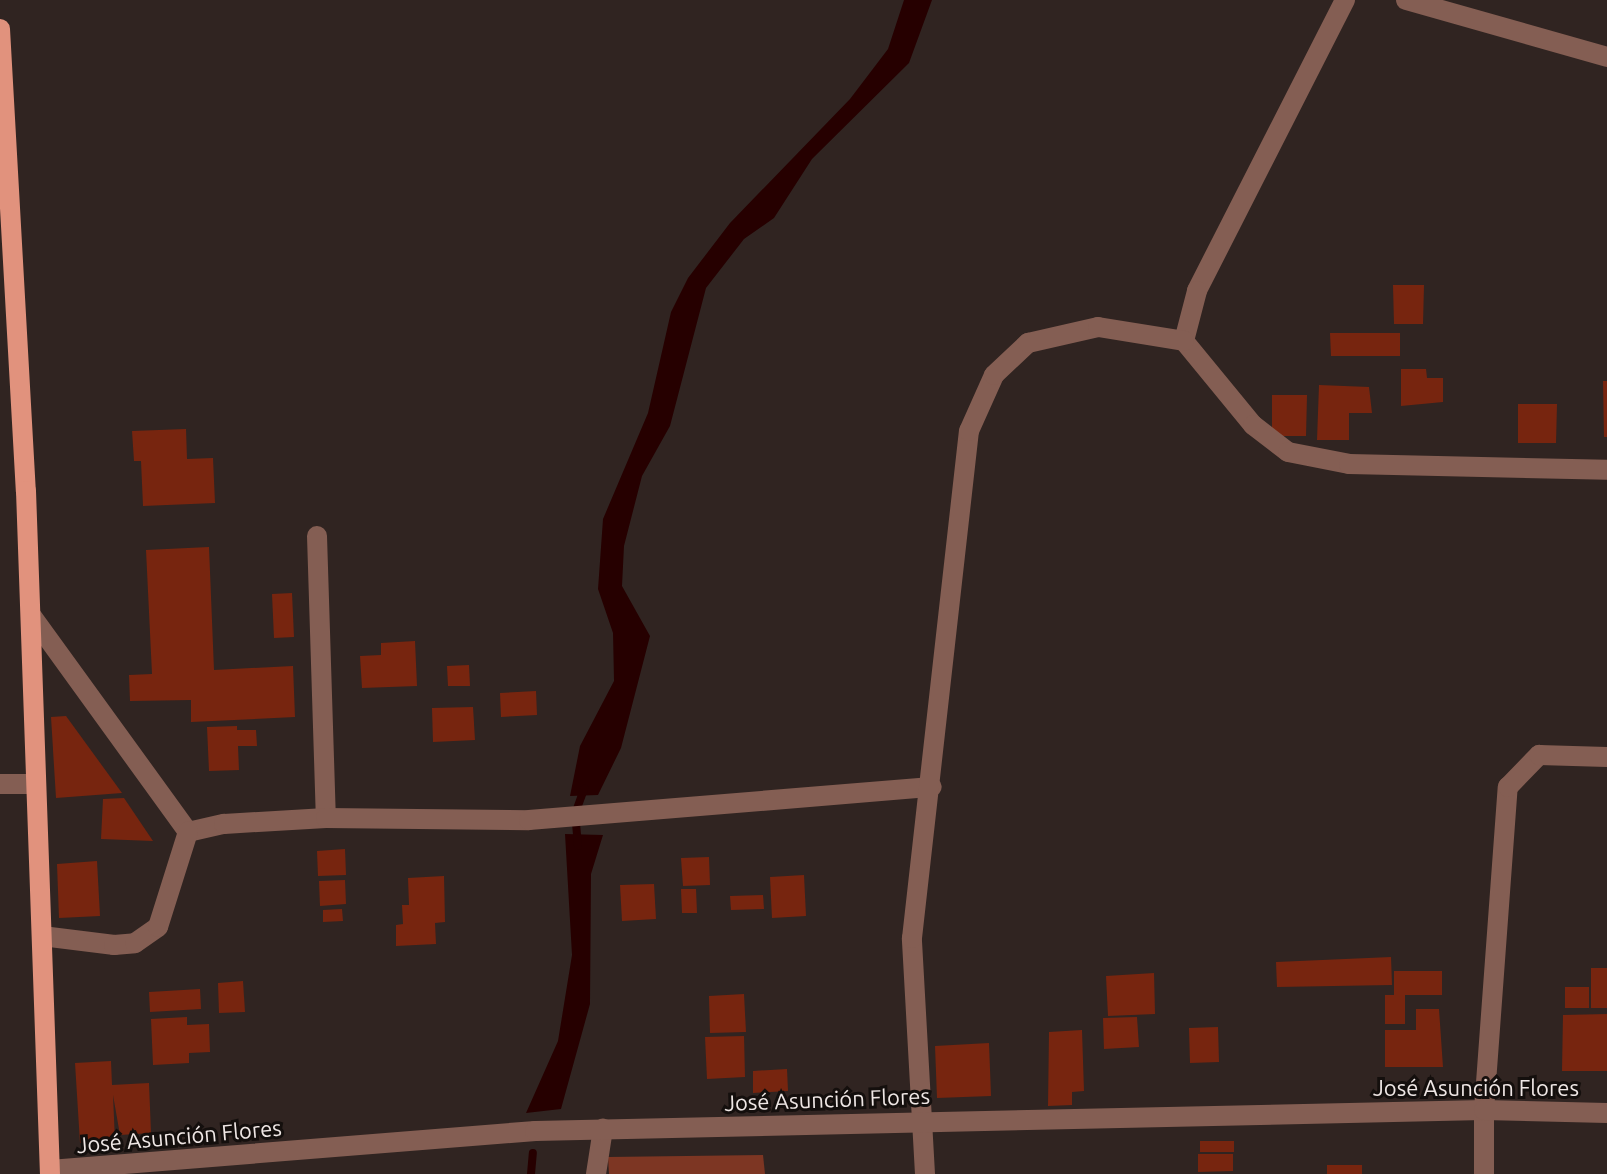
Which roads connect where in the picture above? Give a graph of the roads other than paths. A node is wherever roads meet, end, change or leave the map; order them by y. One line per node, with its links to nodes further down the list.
1 (1345, 0): 5 (street)
2 (1406, 0): 4 (street)
3 (0, 29): 8 (main road)
4 (1607, 57)
5 (1184, 341): 6 (street); 12 (street)
6 (1607, 470)
7 (317, 536): 13 (street)
8 (31, 615): 11 (main road); 14 (street)
9 (1607, 757): 16 (street)
10 (0, 784): 11 (street)
11 (33, 784): 15 (main road)
12 (932, 787): 13 (street); 18 (street)
13 (326, 818): 14 (street)
14 (188, 832): 15 (street)
15 (42, 936): 20 (main road)
16 (1484, 1110): 17 (street, José Asunción Flores); 18 (street, José Asunción Flores); 23 (street)
17 (1607, 1113)
18 (921, 1120): 19 (street, José Asunción Flores); 22 (street)
19 (603, 1129): 20 (street, José Asunción Flores); 21 (street)
20 (50, 1172)
21 (596, 1174)
22 (925, 1174)
23 (1484, 1174)

